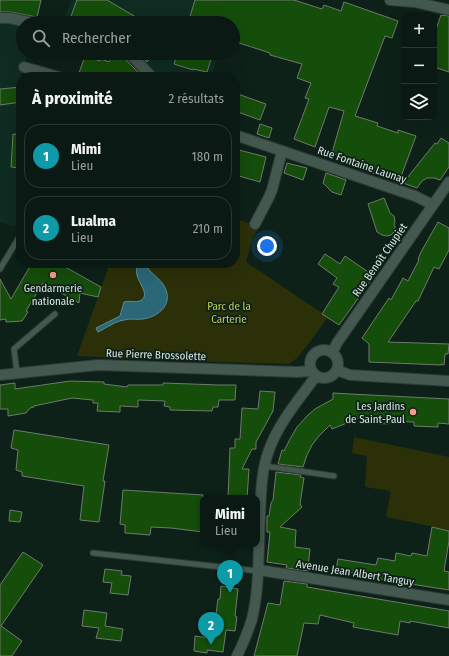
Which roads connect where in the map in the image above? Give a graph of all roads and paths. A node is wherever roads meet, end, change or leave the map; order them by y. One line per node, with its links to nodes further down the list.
1 (390, 0): 2 (street)
2 (449, 10)
3 (5, 17): 4 (street)
4 (16, 19)
5 (136, 60): 8 (street)
6 (24, 68): 7 (street)
7 (40, 72)
8 (147, 72)
9 (240, 136): 10 (street, Rue Fontaine Launay)
10 (282, 151): 12 (street, Rue Fontaine Launay); 13 (street)
11 (449, 182): 12 (street, Rue Benoît Chupiet)
12 (433, 205): 17 (street, Rue Benoît Chupiet)
13 (255, 224)
14 (16, 242): 15 (lane)
15 (0, 269)
16 (55, 314): 19 (lane)
17 (332, 353): 18 (street); 20 (street)
18 (337, 370): 20 (street); 23 (street)
19 (17, 374): 20 (street, Rue Pierre Brossolette); 21 (street, Rue Pierre Brossolette)
20 (314, 374): 24 (street)
21 (0, 375)
22 (449, 377): 23 (street)
23 (449, 381)
24 (265, 466): 25 (lane); 26 (street)
25 (334, 476)
26 (260, 502)
27 (258, 547): 29 (street)
28 (93, 553): 29 (lane)
29 (258, 571): 30 (street, Avenue Jean Albert Tanguy); 31 (street)
30 (449, 600)
31 (237, 656)

